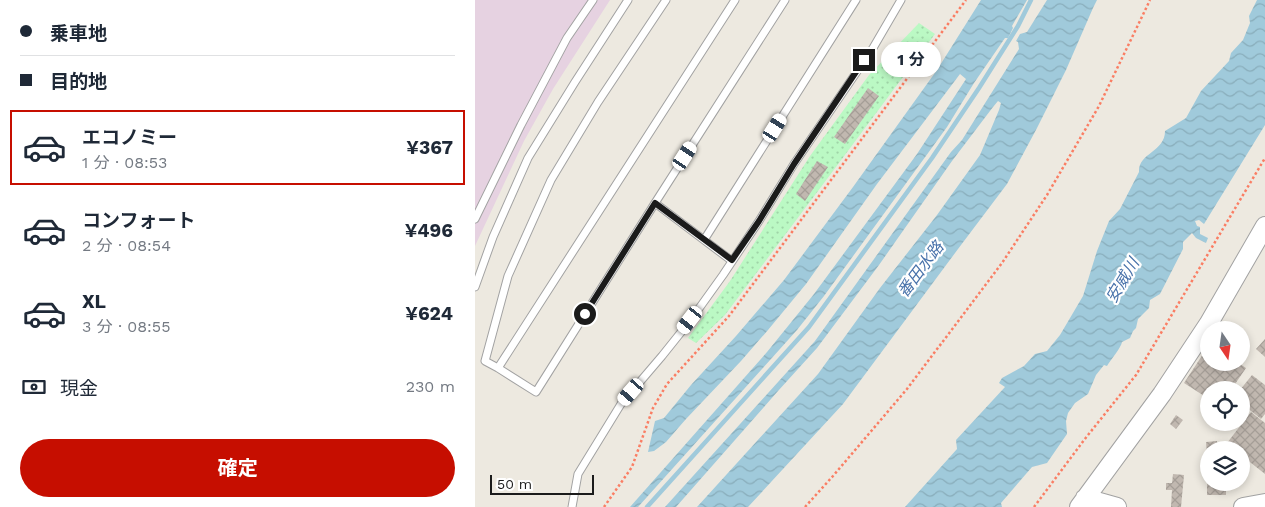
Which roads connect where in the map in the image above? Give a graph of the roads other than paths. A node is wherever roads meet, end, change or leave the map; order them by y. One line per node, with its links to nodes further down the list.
1 (593, 0): 9 (lane)
2 (628, 0): 13 (lane)
3 (666, 0): 14 (lane)
4 (735, 0): 14 (lane)
5 (785, 0): 8 (lane)
6 (856, 0): 11 (lane)
7 (901, 0): 12 (lane)
8 (655, 203): 11 (lane); 14 (lane)
9 (475, 219)
10 (1265, 226): 15 (street)
11 (704, 240): 12 (lane)
12 (732, 260): 17 (lane)
13 (475, 287)
14 (499, 368)
15 (1082, 503): 18 (street)
16 (1265, 503): 19 (street)
17 (572, 507)
18 (1117, 507)
19 (1243, 507)

